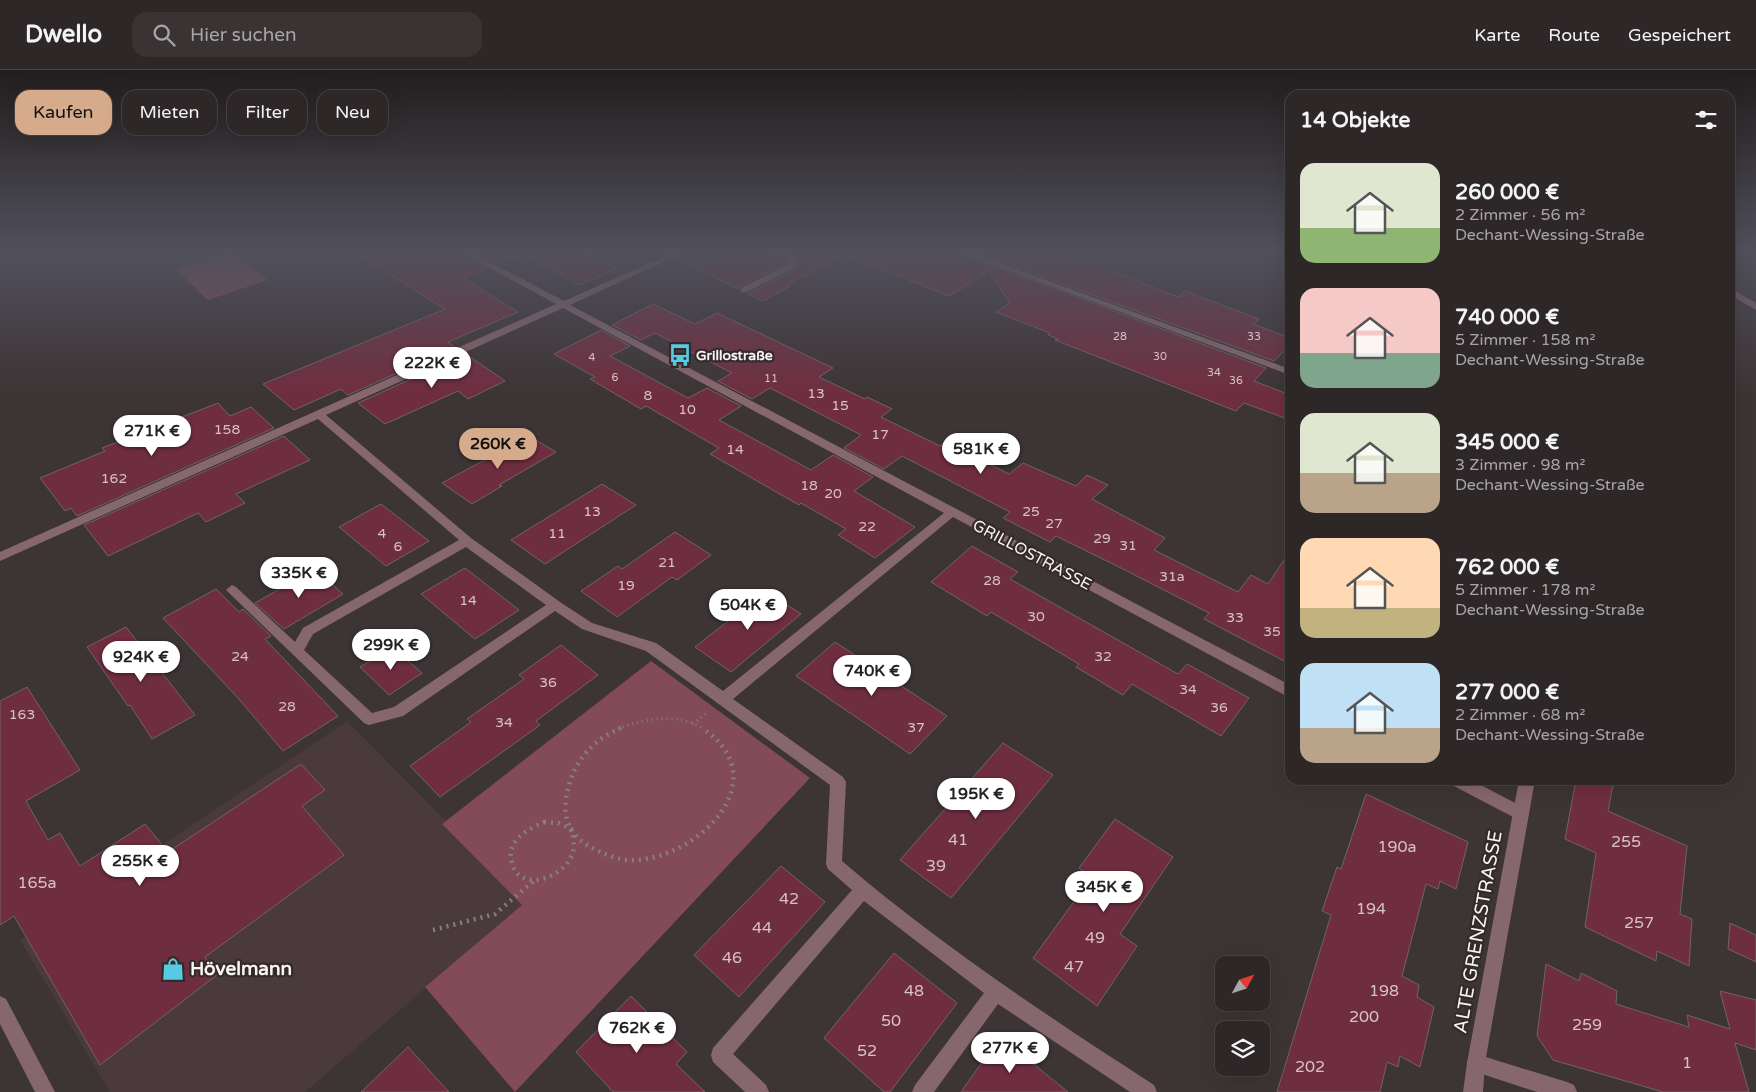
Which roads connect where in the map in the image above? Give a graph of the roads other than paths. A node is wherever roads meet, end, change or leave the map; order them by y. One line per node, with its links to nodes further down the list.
1 (550, 298): 5 (street, GRILLOSTRASSE)
2 (576, 298): 5 (street)
3 (1087, 298): 7 (street)
4 (1740, 298): 6 (street)
5 (562, 304): 8 (street); 9 (street, GRILLOSTRASSE)
6 (1756, 307)
7 (1285, 370)
8 (319, 414): 10 (street); 11 (street)
9 (951, 513): 15 (street, GRILLOSTRASSE); 16 (street)
10 (467, 541): 13 (street); 14 (street)
11 (0, 557)
12 (232, 590): 14 (street)
13 (555, 605): 14 (street); 16 (street)
14 (297, 651)
15 (1285, 689)
16 (723, 699): 20 (street)
17 (1467, 785): 19 (street)
18 (1526, 785): 19 (street, ALTE GRENZSTRASSE)
19 (1520, 813): 23 (street, ALTE GRENZSTRASSE)
20 (863, 890): 21 (street); 25 (street)
21 (995, 993): 26 (street); 27 (street)
22 (0, 1005): 24 (street)
23 (1476, 1063): 28 (street, ALTE GRENZSTRASSE); 29 (street)
24 (45, 1092)
25 (759, 1092)
26 (922, 1092)
27 (1146, 1092)
28 (1474, 1092)
29 (1567, 1092)

